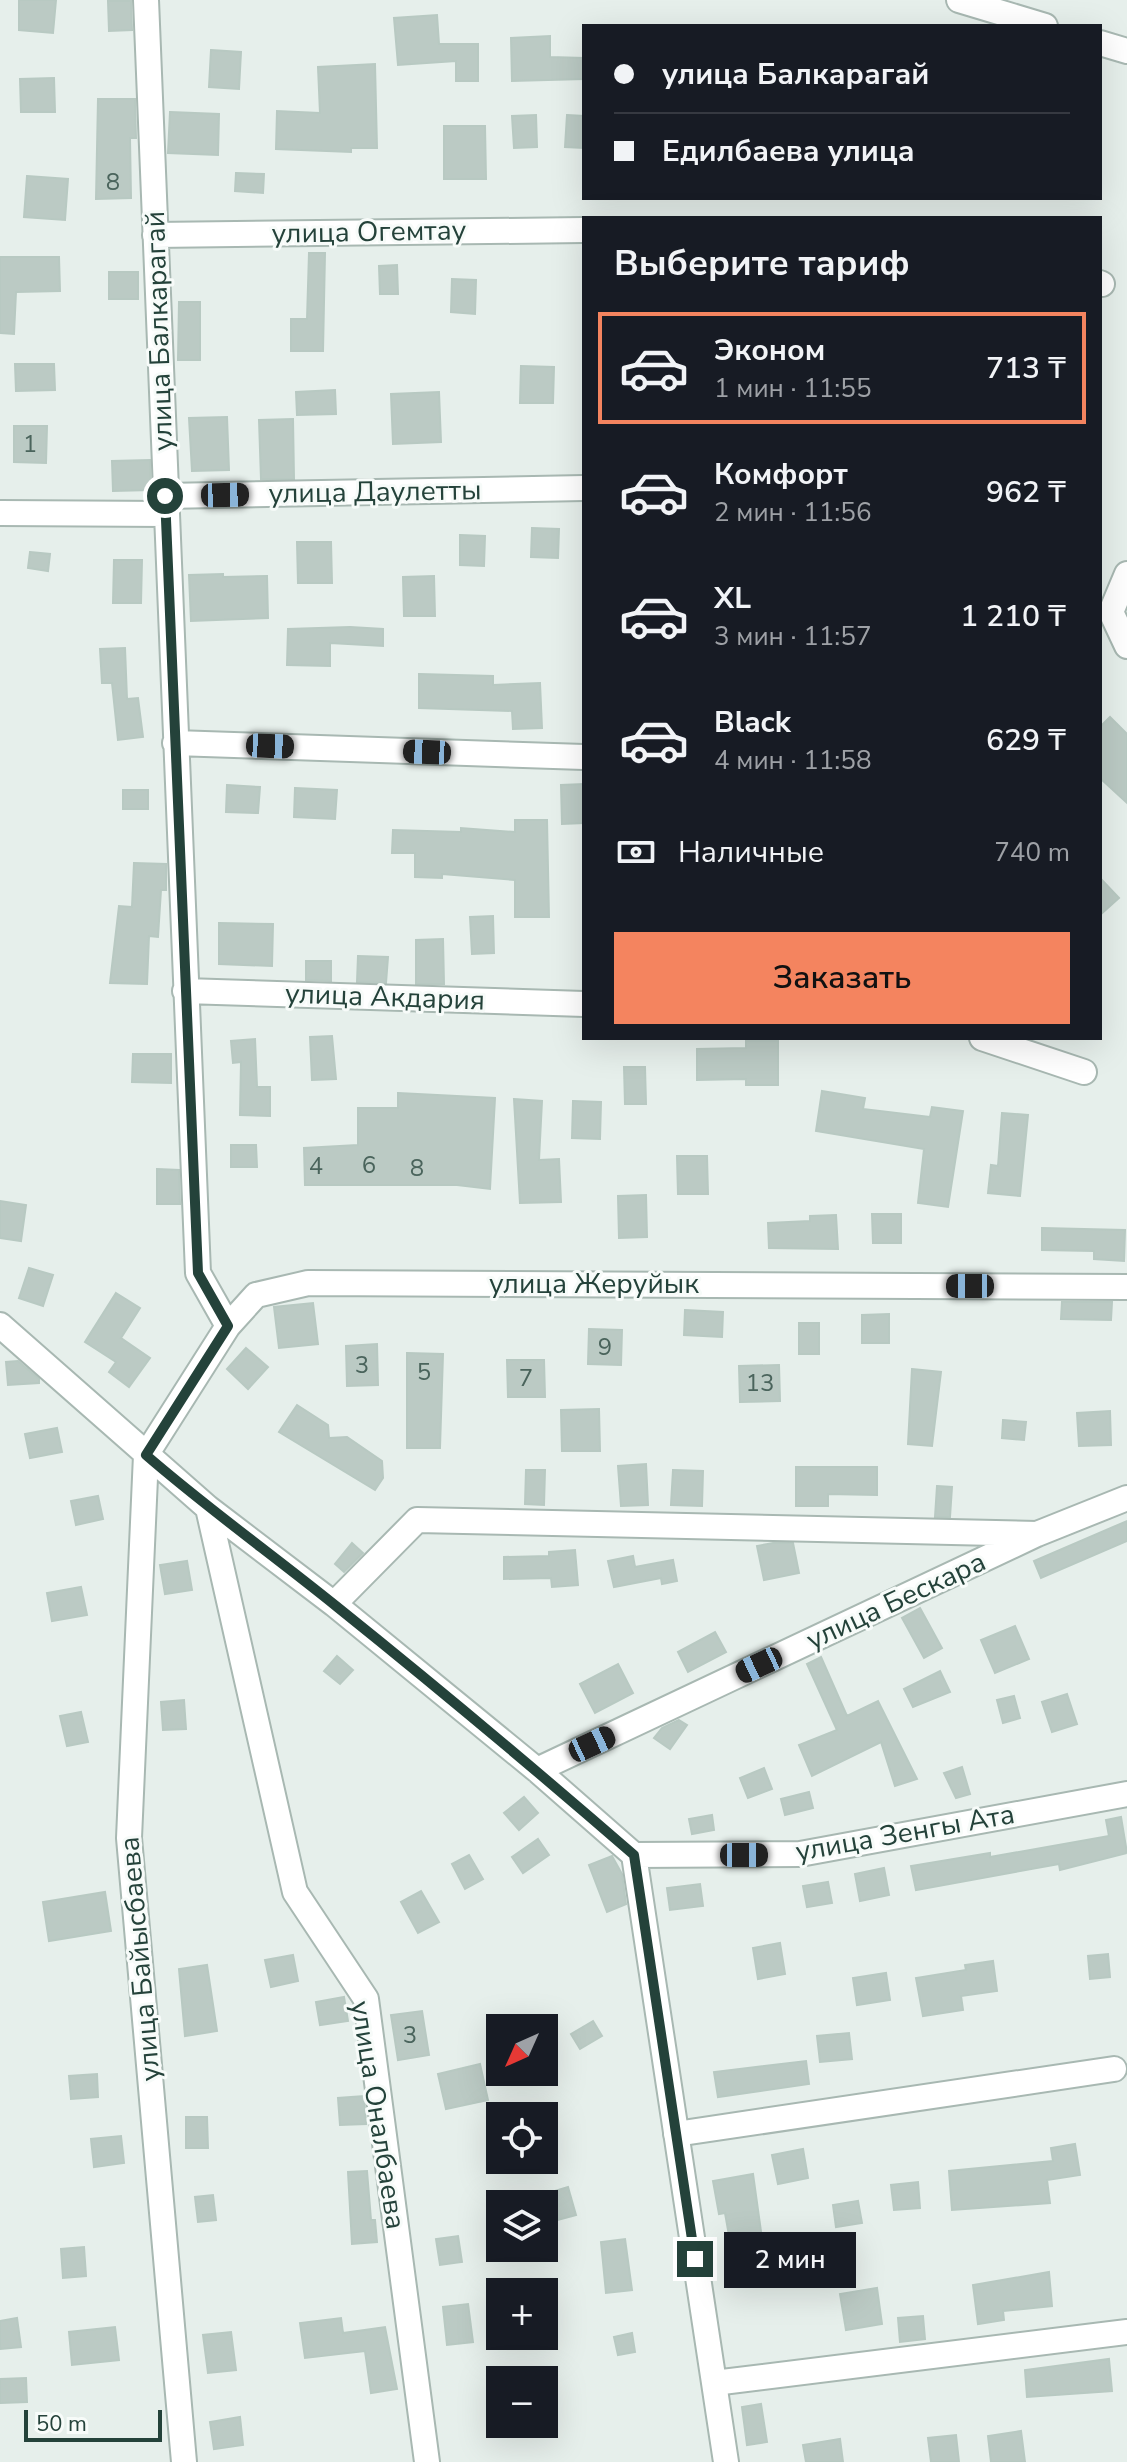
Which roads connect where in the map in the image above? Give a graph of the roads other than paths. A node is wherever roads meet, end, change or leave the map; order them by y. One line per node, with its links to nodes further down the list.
1 (146, 0): 7 (street, улица Балкарагай)
2 (959, 0): 3 (street)
3 (1038, 24)
4 (1102, 44): 5 (street)
5 (1127, 51)
6 (582, 230): 7 (street, улица Огемтау)
7 (155, 235): 9 (street, улица Балкарагай)
8 (582, 488): 9 (street, улица Даулетты)
9 (166, 505): 10 (street, улица Даулетты); 14 (street, улица Балкарагай)
10 (0, 513)
11 (1127, 574): 12 (street)
12 (1106, 623): 13 (street)
13 (1127, 646)
14 (175, 743): 15 (street); 16 (street, улица Балкарагай)
15 (582, 757)
16 (185, 991): 17 (street, улица Акдария); 22 (street, улица Балкарагай)
17 (582, 1004)
18 (988, 1040): 19 (street)
19 (1084, 1072)
20 (1127, 1287): 22 (street, улица Жеруйык)
21 (0, 1325): 23 (street)
22 (228, 1326): 23 (street, улица Жеруйык)
23 (146, 1455): 25 (street); 35 (street, улица Байысбаева)
24 (1127, 1498): 26 (street, улица Бескара)
25 (208, 1508): 27 (street); 36 (street, улица Оналбаева)
26 (1037, 1534): 27 (street); 28 (street, улица Бескара)
27 (334, 1604): 28 (street)
28 (537, 1770): 30 (street)
29 (1127, 1794): 30 (street, улица Зенгы Ата)
30 (634, 1855): 32 (street)
31 (1114, 2069): 32 (street)
32 (676, 2134): 34 (street)
33 (1127, 2332): 34 (street)
34 (714, 2383): 37 (street)
35 (184, 2462)
36 (427, 2462)
37 (726, 2462)

